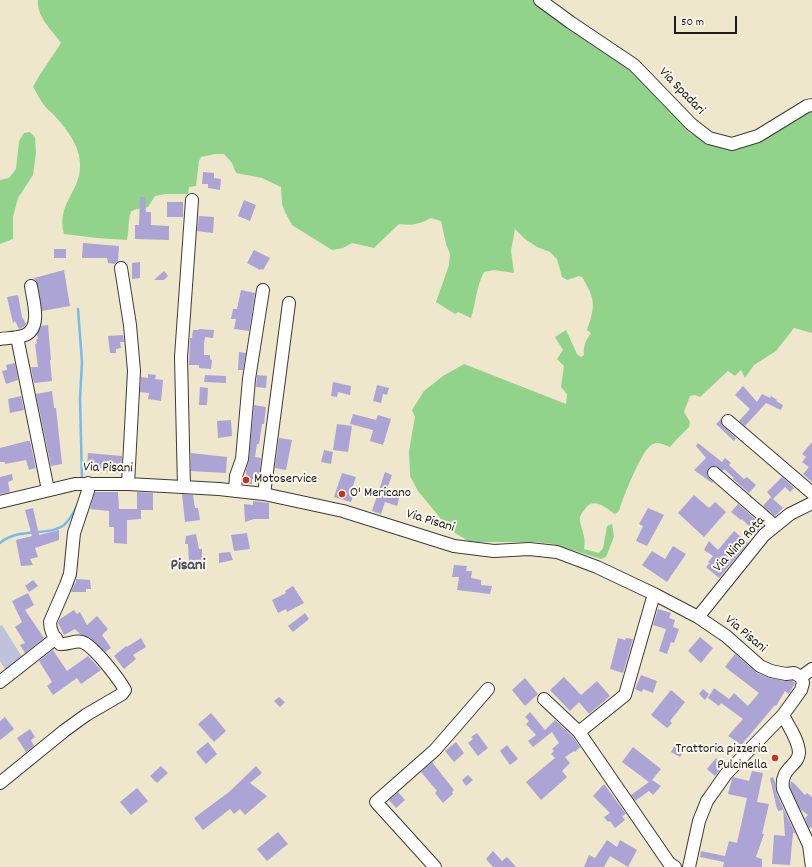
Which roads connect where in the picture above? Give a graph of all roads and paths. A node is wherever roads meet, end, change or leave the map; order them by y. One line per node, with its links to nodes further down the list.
1 (540, 0): 2 (street, Via Spadari)
2 (812, 105)
3 (192, 200): 14 (street)
4 (121, 268): 13 (street)
5 (31, 286): 8 (street)
6 (263, 290): 16 (street)
7 (290, 303): 18 (street)
8 (17, 337): 9 (street); 15 (street)
9 (0, 339)
10 (728, 422): 17 (street)
11 (714, 473): 21 (street)
12 (83, 483): 13 (street, Via Pisani); 15 (street, Via Pisani); 24 (street)
13 (128, 484): 14 (street, Via Pisani)
14 (184, 487): 16 (street, Via Pisani)
15 (48, 490): 19 (street, Via Pisani)
16 (235, 491): 18 (street, Via Pisani)
17 (812, 493)
18 (264, 494): 22 (street, Via Pisani)
19 (0, 502)
20 (812, 503): 21 (street, Via Nino Rota)
21 (775, 526): 23 (street, Via Nino Rota)
22 (654, 594): 23 (street, Via Pisani); 31 (street)
23 (698, 617): 26 (street, Via Pisani)
24 (56, 638): 27 (street); 32 (street)
25 (812, 669): 26 (street)
26 (801, 677): 30 (street)
27 (0, 682)
28 (488, 689): 35 (street)
29 (544, 699): 31 (street)
30 (783, 715): 33 (street); 37 (street)
31 (578, 732): 36 (street)
32 (0, 783)
33 (811, 844): 34 (street)
34 (812, 866)
35 (435, 867)
36 (675, 867)
37 (689, 867)

